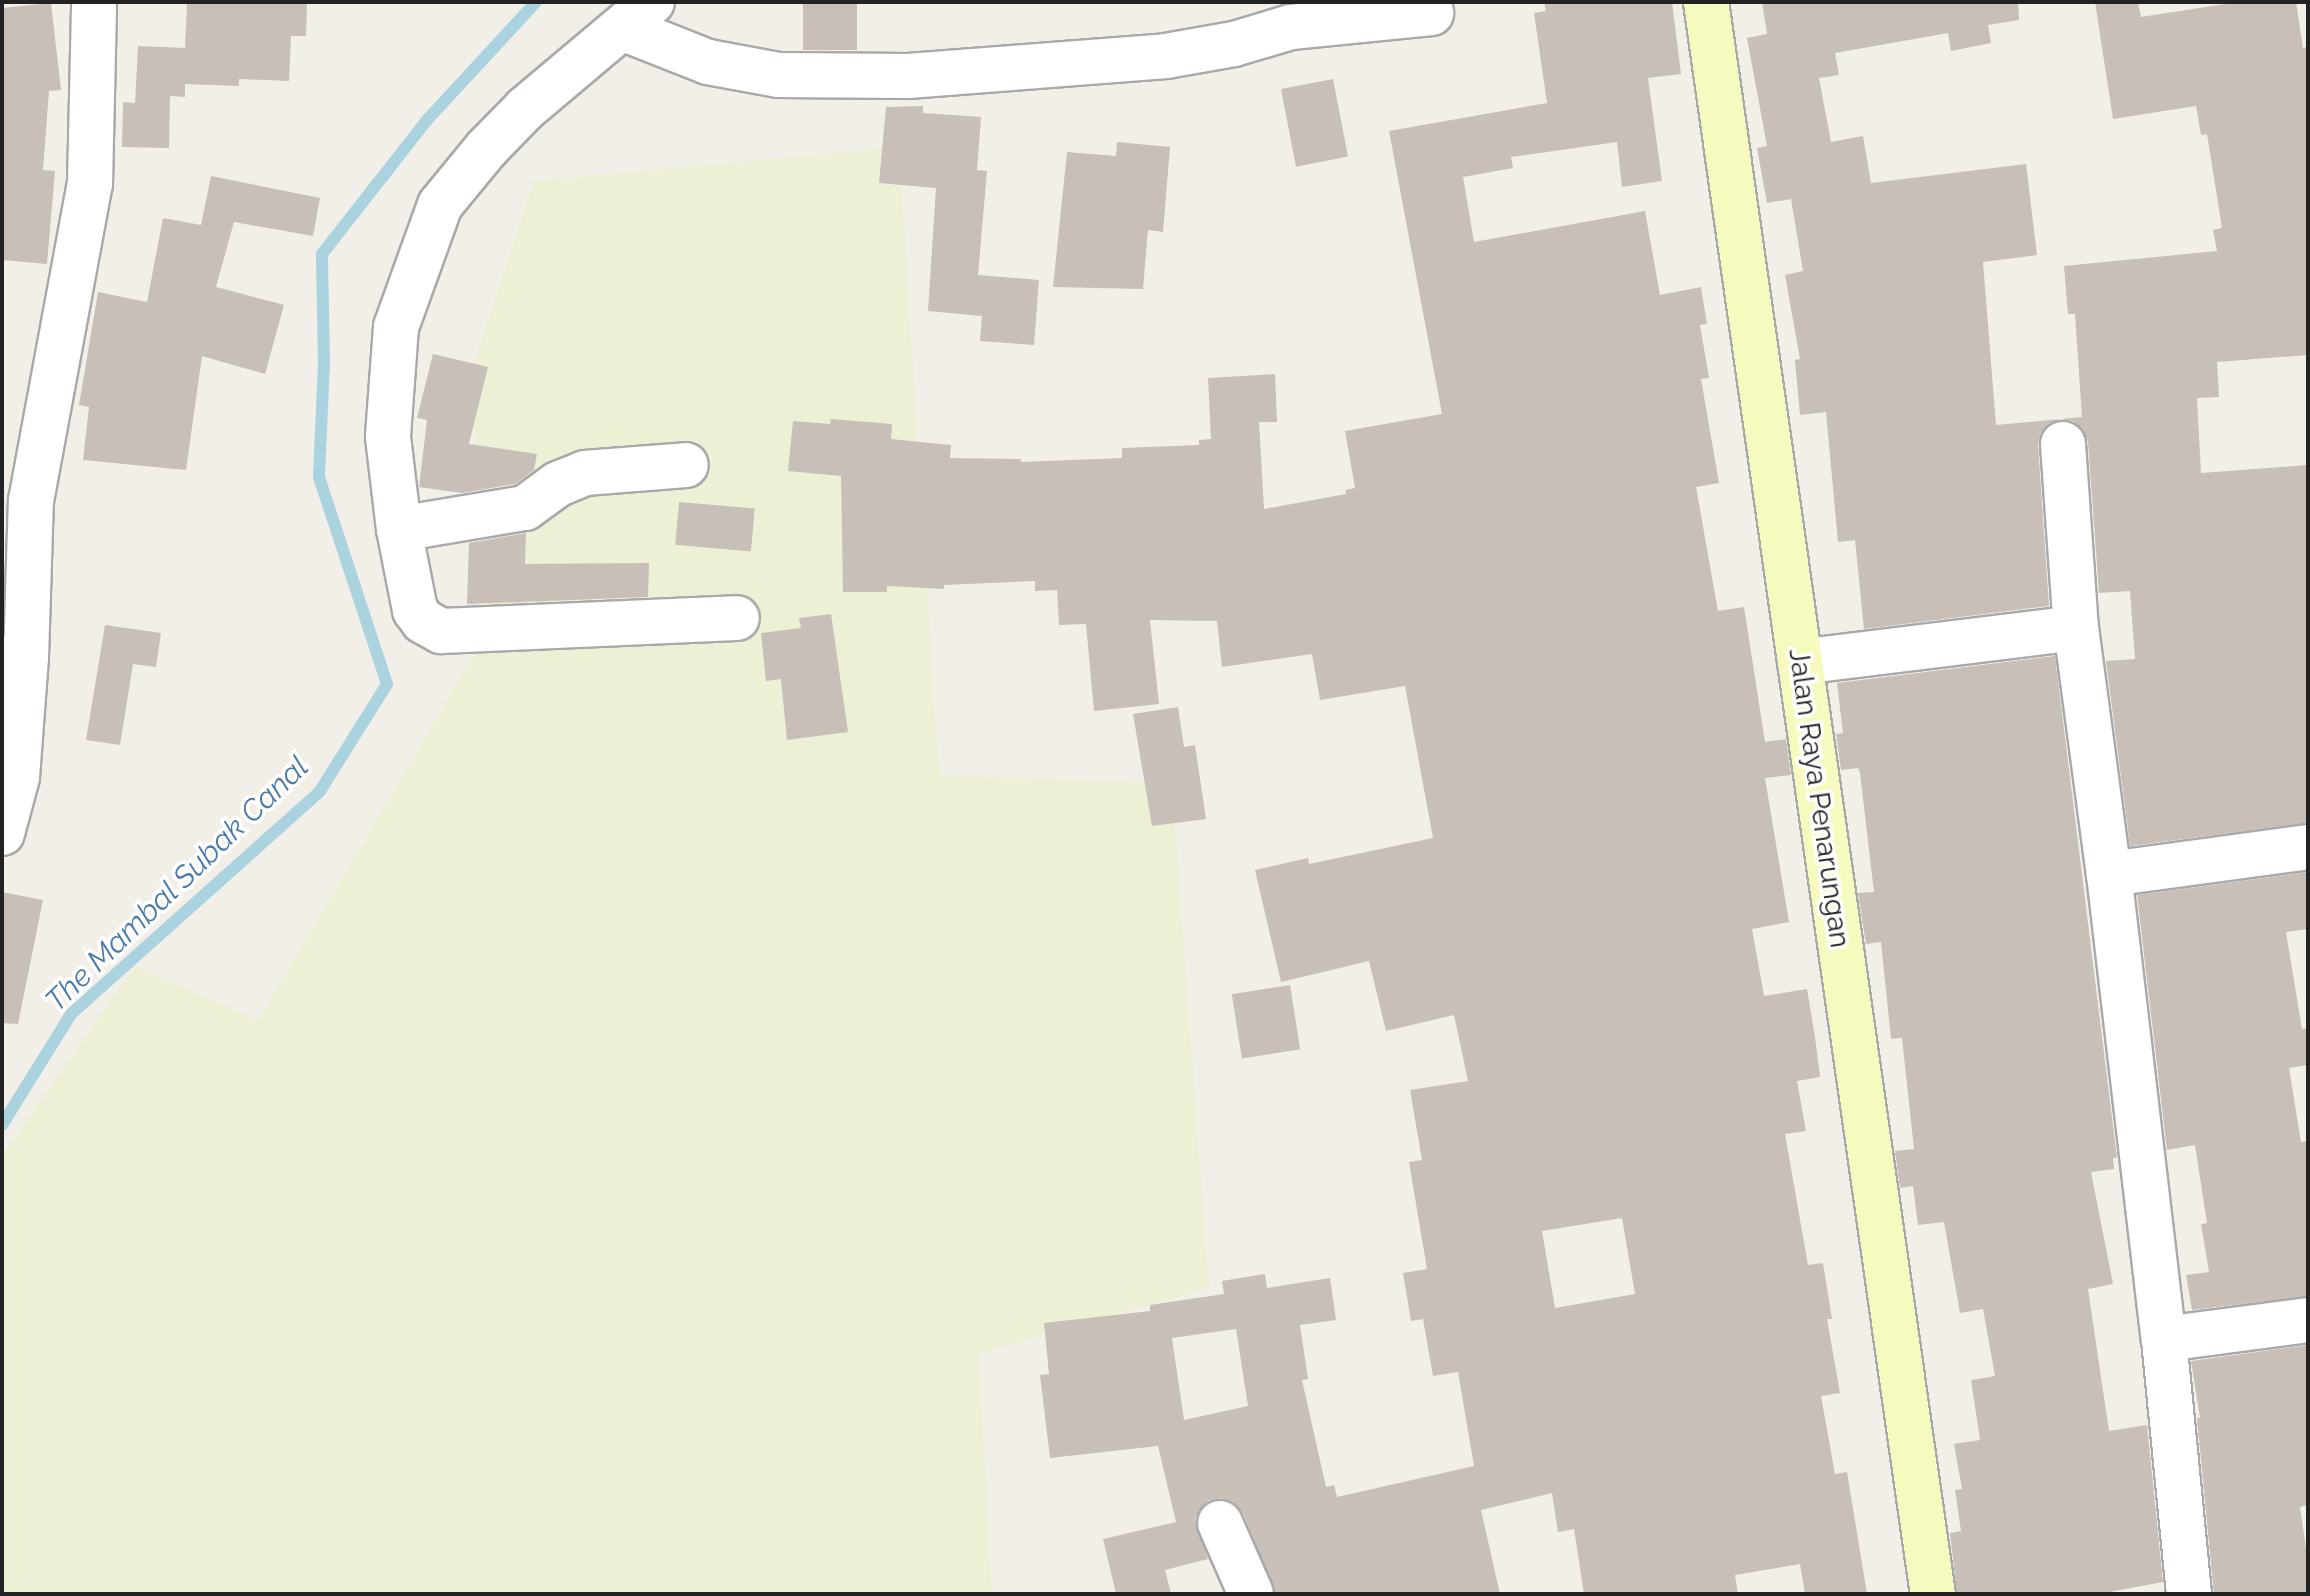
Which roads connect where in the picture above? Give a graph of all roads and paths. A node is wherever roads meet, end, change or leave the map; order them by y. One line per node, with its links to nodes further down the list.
1 (94, 2): 10 (street)
2 (1706, 2): 11 (main road, Jalan Raya Penarungan)
3 (1431, 13): 4 (street)
4 (637, 15): 7 (street)
5 (2063, 444): 9 (street)
6 (686, 465): 7 (street)
7 (399, 529): 8 (street)
8 (737, 618)
9 (2076, 628): 11 (street); 14 (street)
10 (14, 658): 12 (street)
11 (1800, 662): 19 (main road, Jalan Raya Penarungan)
12 (2, 833)
13 (2308, 847): 14 (street)
14 (2109, 874): 16 (street)
15 (2308, 1320): 16 (street)
16 (2164, 1339): 20 (street)
17 (1220, 1523): 18 (street)
18 (1251, 1594)
19 (1933, 1594)
20 (2189, 1594)

